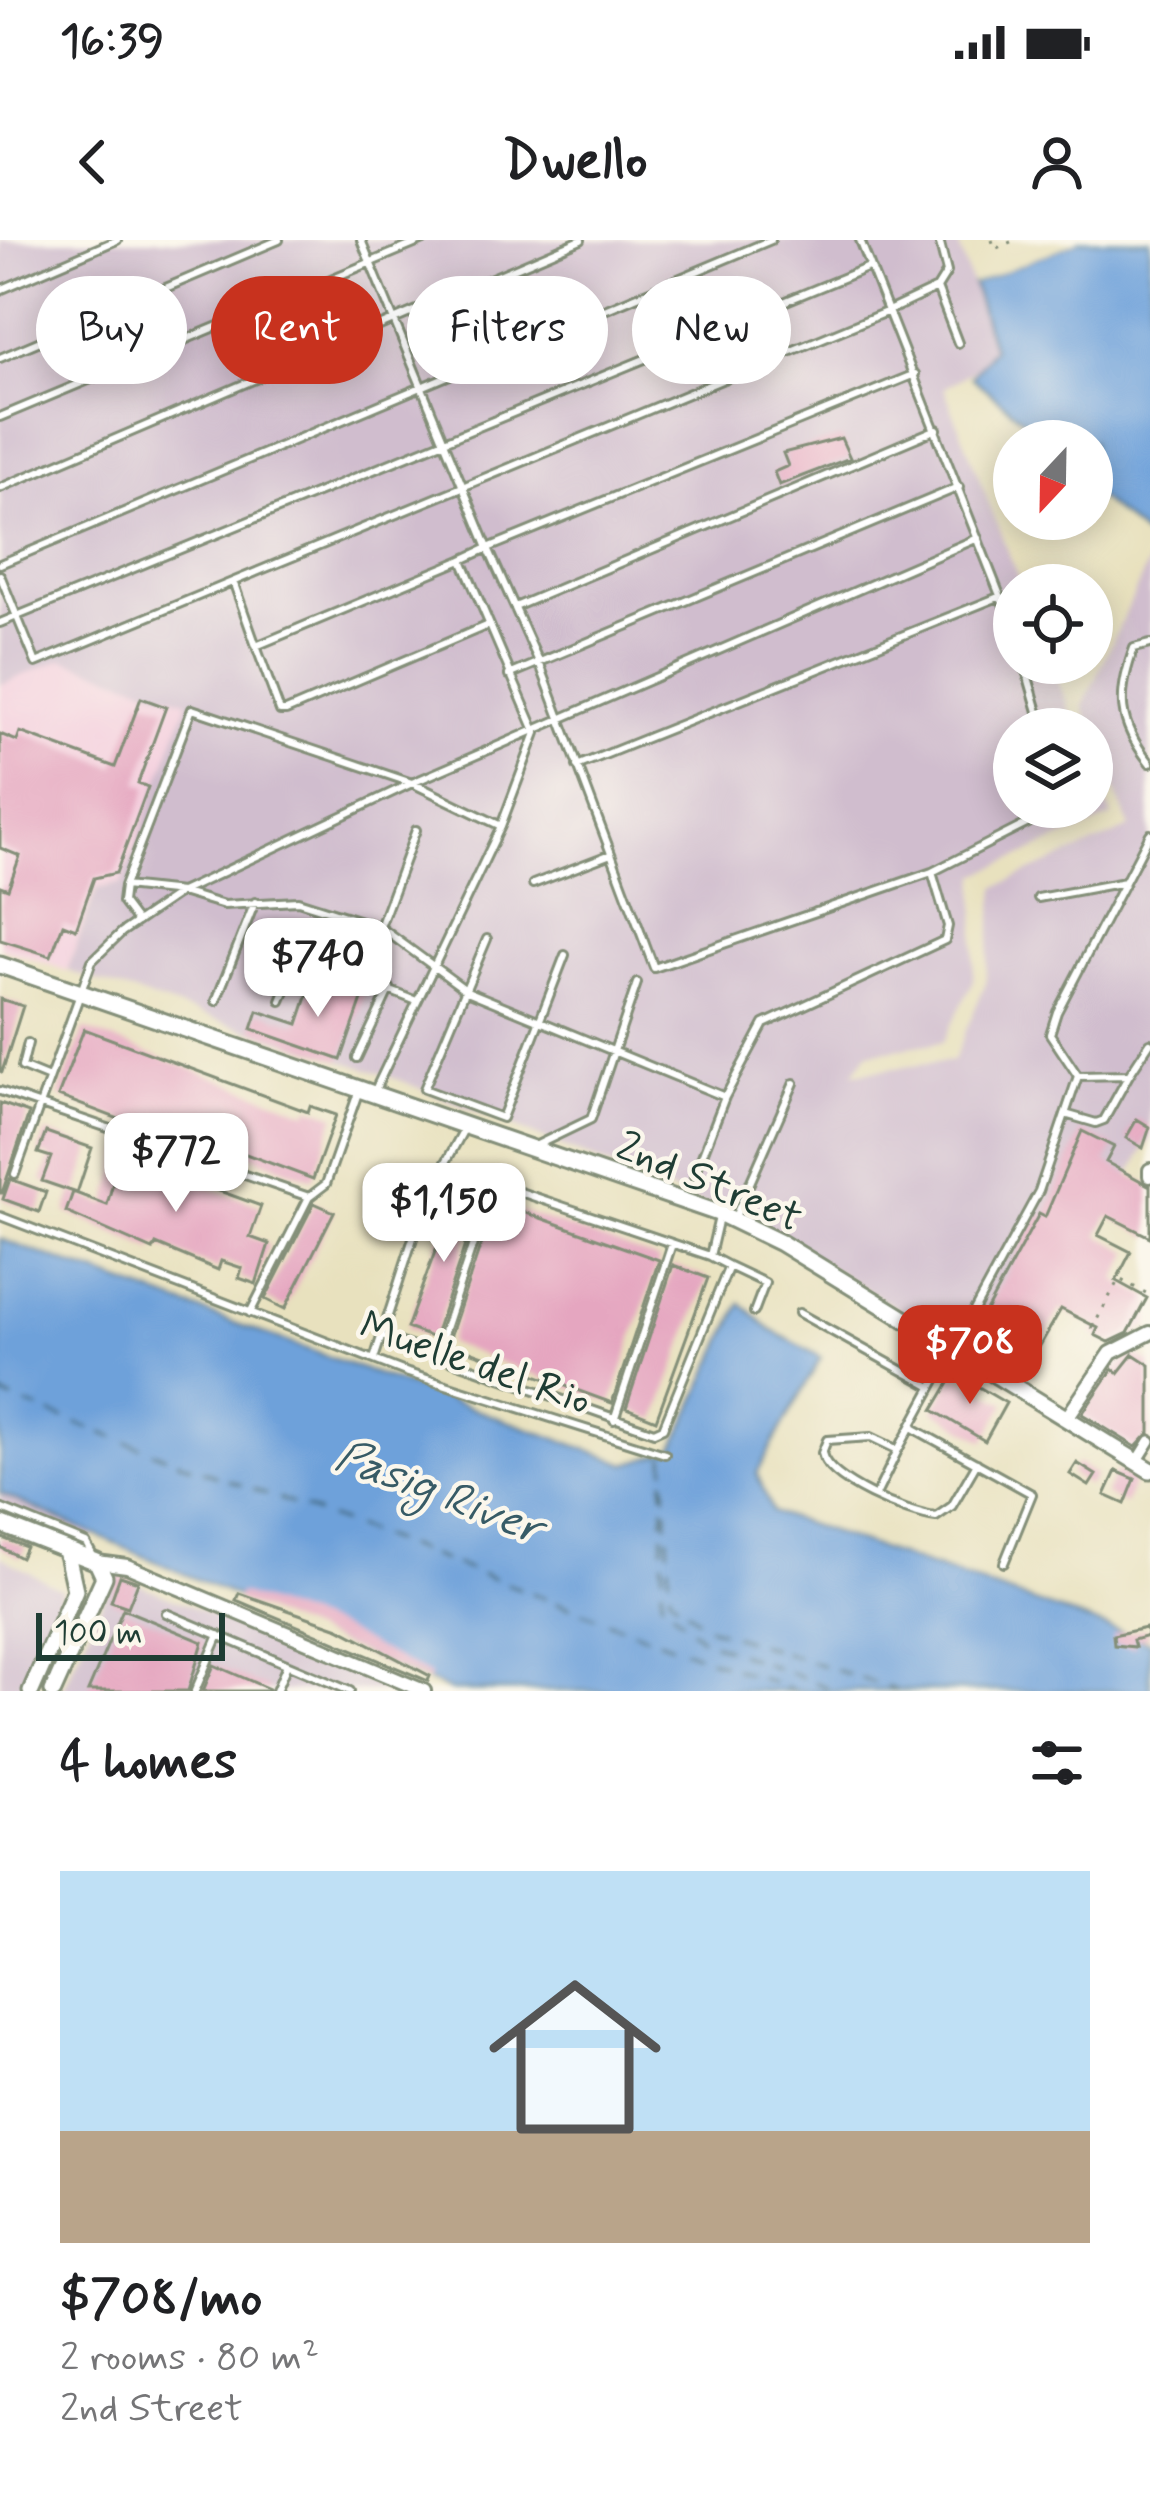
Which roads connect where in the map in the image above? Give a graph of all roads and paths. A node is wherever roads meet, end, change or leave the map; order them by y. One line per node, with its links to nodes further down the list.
1 (117, 240): 14 (lane)
2 (279, 240): 18 (lane)
3 (361, 240): 11 (lane)
4 (424, 240): 11 (lane)
5 (581, 240): 16 (lane)
6 (771, 240): 20 (lane)
7 (860, 240): 12 (lane)
8 (939, 240): 13 (lane)
9 (992, 240): 10 (path)
10 (1015, 240)
11 (370, 262): 16 (lane); 21 (lane)
12 (869, 267): 15 (lane); 23 (lane)
13 (937, 288): 15 (lane); 17 (lane)
14 (0, 290)
15 (886, 312): 19 (lane); 26 (lane)
16 (392, 319): 20 (lane); 25 (lane)
17 (958, 343)
18 (0, 358)
19 (915, 374): 22 (lane); 28 (lane)
20 (422, 388): 23 (lane); 30 (lane)
21 (0, 417)
22 (937, 429): 24 (lane); 35 (lane)
23 (442, 437): 26 (lane); 36 (lane)
24 (958, 487): 27 (lane); 41 (lane)
25 (0, 488)
26 (464, 489): 28 (lane); 33 (lane)
27 (978, 538): 32 (lane); 43 (lane)
28 (488, 548): 29 (lane); 35 (lane)
29 (462, 560): 38 (lane); 40 (lane)
30 (0, 564)
31 (0, 575): 36 (lane)
32 (993, 578)
33 (234, 584): 36 (lane); 40 (lane)
34 (993, 599): 46 (lane)
35 (515, 607): 41 (lane)
36 (16, 617): 37 (lane)
37 (0, 623)
38 (488, 625): 40 (lane); 42 (lane)
39 (1150, 644): 45 (lane)
40 (256, 646)
41 (538, 662): 42 (lane); 43 (lane)
42 (509, 675): 44 (lane)
43 (559, 718): 44 (lane); 46 (lane)
44 (536, 733): 47 (lane); 48 (lane)
45 (1150, 763)
46 (577, 766): 52 (lane)
47 (412, 783): 48 (lane); 56 (lane); 57 (lane)
48 (501, 826): 65 (lane)
49 (1019, 828): 53 (lane)
50 (416, 830): 61 (lane)
51 (1150, 834): 54 (lane)
52 (610, 854): 53 (lane); 55 (lane)
53 (932, 872): 84 (lane)
54 (1125, 883): 58 (lane); 79 (lane)
55 (533, 884)
56 (124, 886): 57 (lane); 60 (lane)
57 (181, 892): 59 (lane); 60 (lane)
58 (1038, 898)
59 (255, 902): 61 (lane); 71 (lane)
60 (137, 922): 69 (lane)
61 (380, 927): 65 (lane)
62 (487, 939): 68 (lane)
63 (565, 956): 73 (lane)
64 (0, 965): 69 (street, 2nd Street)
65 (432, 966): 68 (lane); 70 (lane)
66 (637, 983): 76 (lane)
67 (390, 988): 70 (lane); 72 (lane); 77 (lane)
68 (467, 991): 73 (lane); 73 (lane)
69 (80, 993): 80 (lane); 82 (street, 2nd Street)
70 (414, 1000): 82 (lane)
71 (217, 1001)
72 (281, 1001)
73 (540, 1022): 76 (lane)
74 (28, 1043): 80 (lane)
75 (1150, 1043): 78 (lane)
76 (613, 1053): 84 (lane); 88 (lane)
77 (357, 1058)
78 (1129, 1075): 79 (lane); 86 (lane)
79 (1078, 1076): 86 (lane)
80 (49, 1078): 85 (lane)
81 (794, 1084): 95 (lane)
82 (367, 1090): 87 (street, 2nd Street); 93 (lane)
83 (0, 1091): 85 (lane)
84 (725, 1097): 91 (lane)
85 (39, 1106): 90 (lane); 93 (lane)
86 (1065, 1114): 106 (lane)
87 (466, 1123): 88 (street, 2nd Street); 89 (lane)
88 (530, 1148): 95 (street, 2nd Street)
89 (446, 1167): 92 (lane); 104 (lane)
90 (15, 1174)
91 (694, 1177)
92 (493, 1183): 96 (lane); 107 (lane)
93 (309, 1197): 101 (lane)
94 (0, 1216): 101 (lane, Muelle del Rio)
95 (727, 1217): 97 (lane); 106 (street, 2nd Street)
96 (672, 1244): 97 (lane); 111 (lane)
97 (710, 1256): 98 (lane)
98 (729, 1266): 100 (lane); 111 (lane)
99 (1150, 1295): 103 (path)
100 (754, 1312)
101 (250, 1313): 108 (lane, Muelle del Rio)
102 (800, 1313): 109 (lane)
103 (1092, 1329)
104 (382, 1336): 107 (lane); 108 (lane)
105 (1148, 1339): 110 (street)
106 (951, 1352): 109 (lane); 110 (street, 2nd Street)
107 (436, 1356): 111 (lane)
108 (374, 1359): 115 (lane, Muelle del Rio)
109 (932, 1388): 112 (lane)
110 (1066, 1418): 117 (street, 2nd Street)
111 (614, 1420)
112 (911, 1426): 114 (lane); 116 (lane)
113 (1150, 1441): 117 (street)
114 (898, 1450): 118 (lane); 118 (lane)
115 (665, 1454)
116 (976, 1463): 118 (lane); 123 (lane)
117 (1143, 1466)
118 (876, 1495)
119 (0, 1508): 122 (lane)
120 (0, 1524): 121 (street)
121 (66, 1550): 122 (street); 124 (street)
122 (97, 1562): 124 (street); 129 (street); 134 (street)
123 (1004, 1563)
124 (75, 1590): 128 (street)
125 (166, 1613): 126 (lane)
126 (219, 1636): 127 (lane); 131 (lane)
127 (287, 1665): 132 (lane); 133 (lane)
128 (41, 1669): 129 (street); 130 (street)
129 (57, 1684)
130 (32, 1691)
131 (195, 1691)
132 (276, 1691)
133 (350, 1691)
134 (424, 1691)

